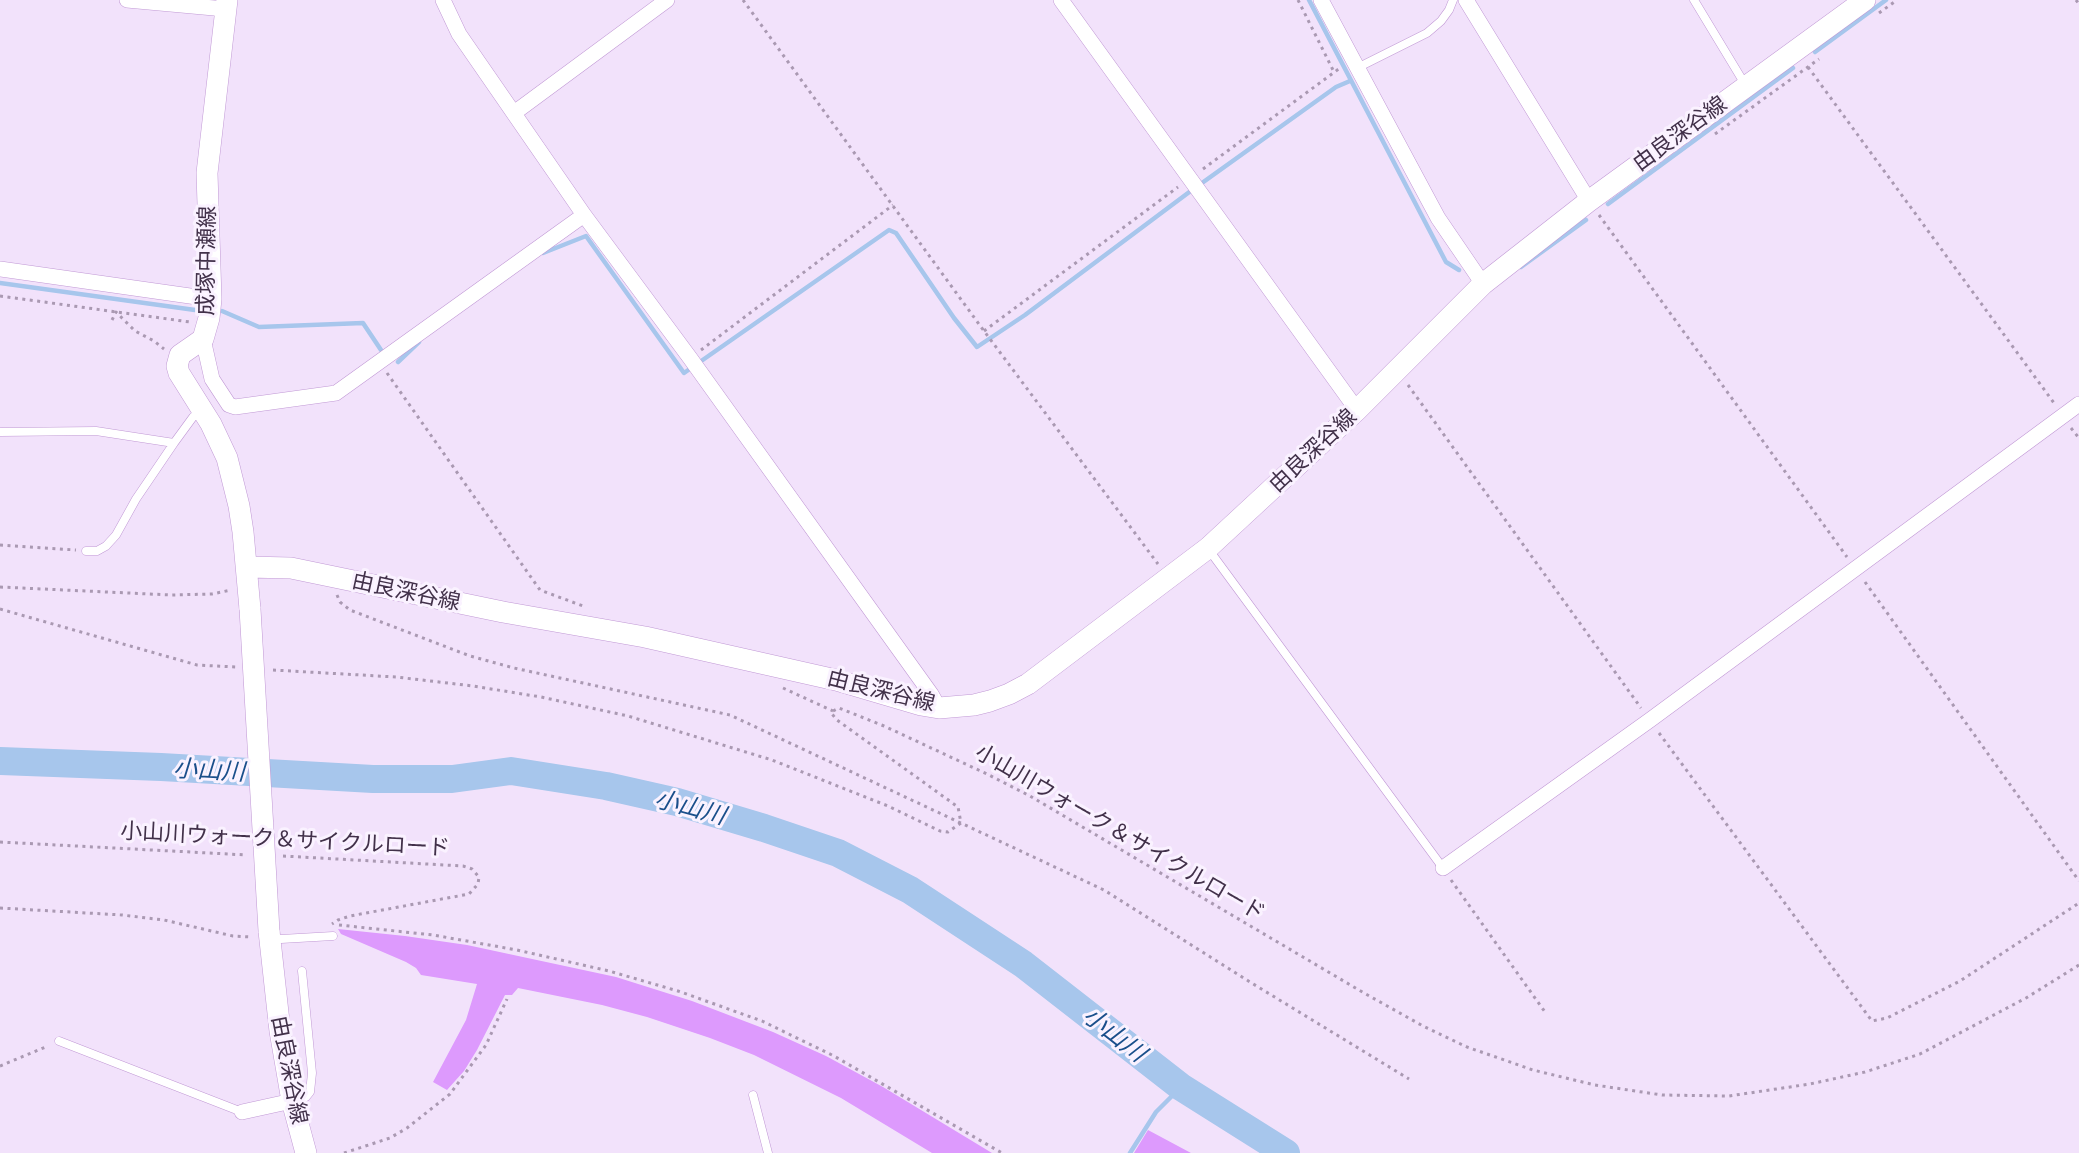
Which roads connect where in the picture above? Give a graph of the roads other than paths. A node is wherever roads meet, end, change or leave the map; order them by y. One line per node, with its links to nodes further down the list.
1 (127, 0): 10 (street)
2 (443, 0): 13 (street)
3 (667, 0): 13 (street)
4 (1061, 0): 22 (street)
5 (1322, 0): 11 (street)
6 (1453, 0): 11 (lane)
7 (1466, 0): 14 (street)
8 (1694, 0): 12 (lane)
9 (1865, 0): 12 (main road, 由良深谷線)
10 (226, 4): 18 (main road, 成塚中瀬線)
11 (1355, 63): 17 (street)
12 (1746, 86): 14 (main road, 由良深谷線)
13 (514, 113): 15 (street)
14 (1589, 201): 17 (main road, 由良深谷線)
15 (584, 214): 19 (street); 28 (street)
16 (0, 269): 18 (street)
17 (1483, 284): 22 (main road, 由良深谷線)
18 (211, 299): 19 (main road, 成塚中瀬線)
19 (205, 332): 21 (main road, 成塚中瀬線)
20 (2079, 404): 29 (street)
21 (202, 410): 24 (lane); 27 (main road)
22 (1357, 410): 25 (main road, 由良深谷線)
23 (0, 432): 24 (lane)
24 (174, 443): 26 (lane)
25 (1208, 548): 28 (main road, 由良深谷線); 29 (lane)
26 (86, 551)
27 (247, 567): 28 (main road, 由良深谷線); 30 (main road, 由良深谷線, bridge)
28 (939, 708)
29 (1443, 868)
30 (265, 935): 31 (lane); 35 (main road, 由良深谷線)
31 (333, 936)
32 (302, 971): 35 (lane)
33 (59, 1041): 36 (lane)
34 (753, 1095): 38 (lane)
35 (292, 1101): 36 (street); 37 (main road, 由良深谷線)
36 (242, 1112)
37 (306, 1153)
38 (768, 1153)

